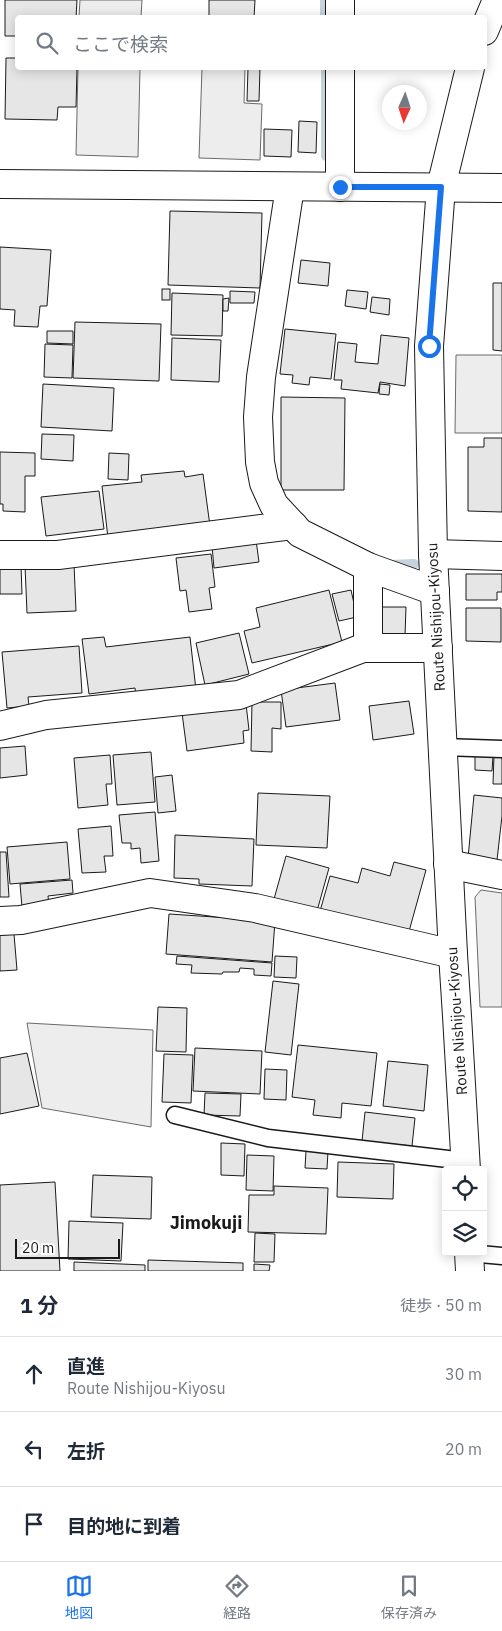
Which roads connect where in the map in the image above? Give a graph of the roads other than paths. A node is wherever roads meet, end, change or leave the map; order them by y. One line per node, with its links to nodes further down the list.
1 (340, 0): 3 (street)
2 (497, 0): 4 (street)
3 (340, 15)
4 (487, 24)
5 (340, 70): 9 (street)
6 (470, 70): 10 (street, Route Nishijou-Kiyosu)
7 (0, 184): 8 (street)
8 (290, 187): 9 (street); 12 (street)
9 (340, 187): 10 (street)
10 (441, 187): 11 (street); 13 (street, Route Nishijou-Kiyosu)
11 (502, 188)
12 (292, 525): 14 (street); 16 (street)
13 (433, 554): 15 (street); 17 (street, Route Nishijou-Kiyosu)
14 (0, 555)
15 (502, 556)
16 (368, 567): 17 (street); 18 (street)
17 (435, 591): 19 (street, Route Nishijou-Kiyosu)
18 (368, 648): 19 (street); 20 (street)
19 (438, 648): 21 (street, Route Nishijou-Kiyosu)
20 (0, 726)
21 (443, 747): 22 (lane); 23 (street, Route Nishijou-Kiyosu)
22 (502, 749)
23 (448, 864): 24 (street); 26 (street, Route Nishijou-Kiyosu)
24 (502, 875)
25 (0, 921): 26 (street)
26 (452, 954): 28 (street, Route Nishijou-Kiyosu)
27 (175, 1115): 28 (lane)
28 (465, 1165)
29 (502, 1256): 30 (lane)
30 (469, 1259)

